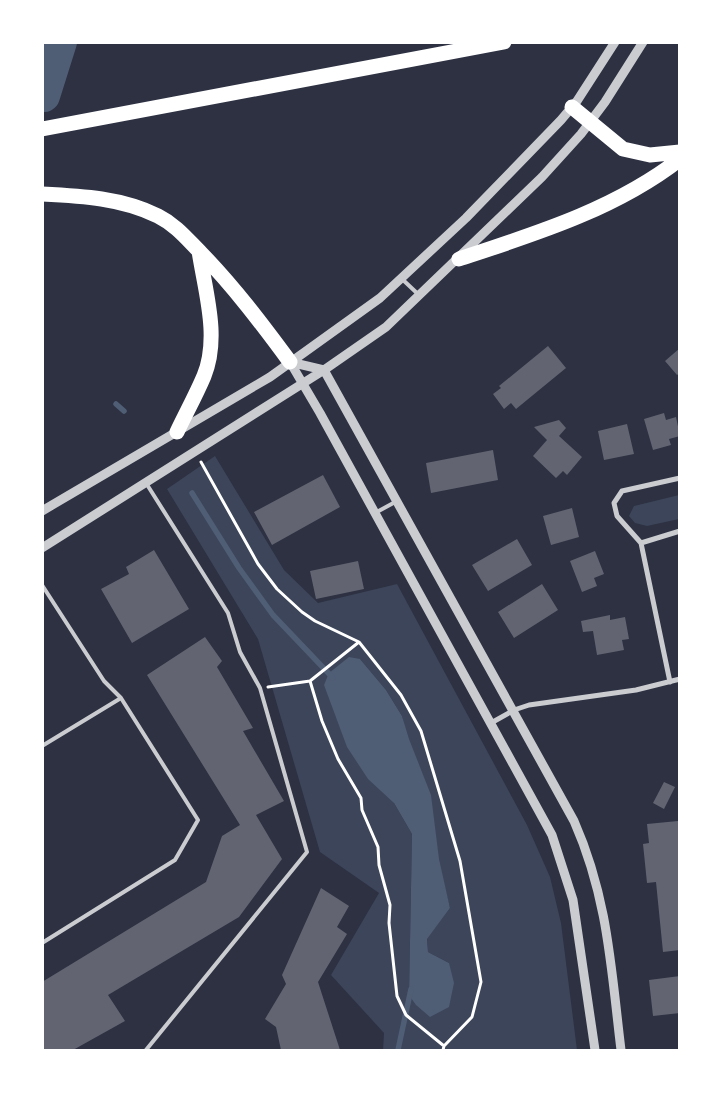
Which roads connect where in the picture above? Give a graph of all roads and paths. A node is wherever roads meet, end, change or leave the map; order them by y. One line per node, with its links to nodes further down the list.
1 (504, 42): 6 (highway)
2 (615, 42): 4 (street)
3 (643, 42): 5 (street)
4 (572, 107): 5 (highway); 12 (street)
5 (590, 123): 7 (highway); 11 (street)
6 (42, 129)
7 (680, 152)
8 (680, 159): 11 (highway)
9 (42, 194): 10 (highway)
10 (199, 251): 14 (highway); 17 (highway)
11 (459, 259): 13 (street)
12 (402, 279): 13 (lane); 14 (street)
13 (420, 296): 15 (street)
14 (290, 362): 15 (street); 16 (street); 17 (street)
15 (324, 370): 16 (street); 21 (street)
16 (303, 384): 20 (street); 23 (street)
17 (177, 432): 22 (street)
18 (201, 462): 28 (path)
19 (680, 478): 25 (street)
20 (146, 483): 26 (street); 32 (lane)
21 (396, 501): 23 (lane); 34 (street)
22 (42, 511)
23 (375, 513): 35 (street)
24 (680, 531): 25 (street)
25 (641, 543): 31 (street)
26 (42, 548)
27 (42, 585): 33 (lane)
28 (359, 642): 30 (path); 38 (path)
29 (680, 679): 31 (street)
30 (310, 680): 32 (path); 38 (path)
31 (670, 682): 34 (street)
32 (260, 688): 39 (lane)
33 (121, 698): 36 (lane); 37 (lane)
34 (514, 710): 35 (street); 41 (street)
35 (491, 723): 40 (street)
36 (42, 746)
37 (42, 943)
38 (443, 1048)
39 (146, 1050)
40 (594, 1050)
41 (622, 1050)

